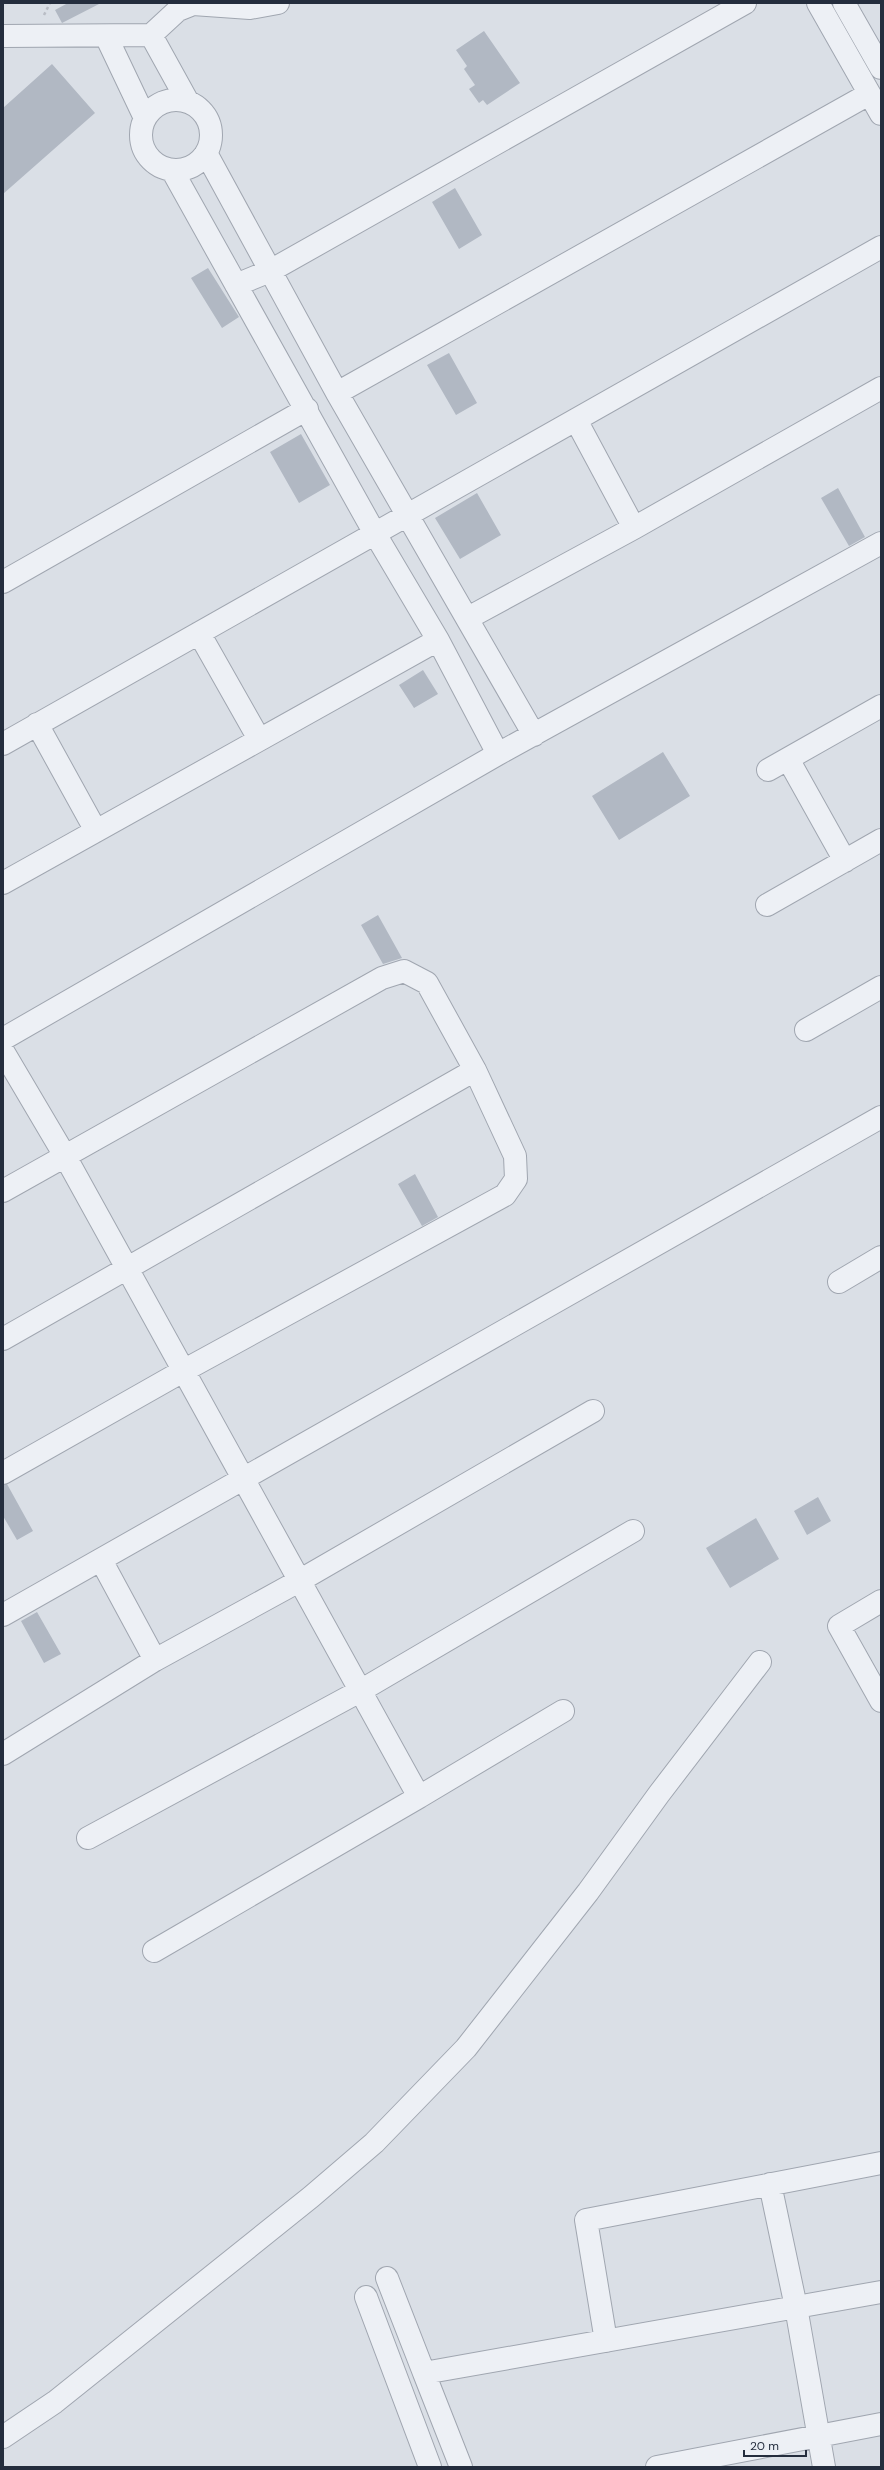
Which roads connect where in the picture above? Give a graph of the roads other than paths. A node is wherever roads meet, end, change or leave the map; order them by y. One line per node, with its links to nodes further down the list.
1 (278, 3): 5 (street)
2 (744, 3): 16 (street)
3 (818, 3): 9 (street)
4 (844, 3): 8 (street)
5 (151, 35): 7 (street); 10 (street)
6 (3, 36): 7 (street)
7 (106, 36): 12 (street)
8 (879, 61)
9 (870, 94): 11 (street); 19 (street)
10 (188, 102): 12 (street); 13 (street)
11 (881, 114)
12 (145, 118): 14 (street)
13 (206, 153): 14 (street); 16 (street)
14 (172, 170): 17 (street)
15 (881, 247): 21 (street)
16 (270, 271): 17 (street); 19 (street)
17 (236, 285): 20 (street)
18 (881, 388): 23 (street)
19 (337, 393): 22 (street)
20 (307, 409): 24 (street); 26 (street)
21 (576, 420): 22 (street); 23 (street)
22 (407, 516): 24 (street); 27 (street)
23 (634, 528): 27 (street)
24 (374, 532): 28 (street); 29 (street)
25 (881, 543): 32 (street)
26 (3, 582)
27 (468, 618): 32 (street)
28 (199, 633): 31 (street); 33 (street)
29 (438, 640): 33 (street); 35 (street)
30 (881, 706): 36 (street)
31 (37, 724): 34 (street); 38 (street)
32 (534, 735): 35 (street)
33 (259, 739): 38 (street)
34 (3, 744)
35 (498, 754): 45 (street)
36 (788, 759): 37 (street); 40 (street)
37 (768, 770)
38 (96, 831): 41 (street)
39 (881, 840): 40 (street)
40 (845, 861): 42 (street)
41 (3, 883)
42 (767, 905)
43 (881, 987): 44 (street)
44 (806, 1030)
45 (3, 1039)
46 (3, 1051): 49 (street)
47 (474, 1070): 49 (street); 52 (street); 55 (street)
48 (881, 1117): 58 (street)
49 (65, 1156): 50 (street); 52 (street)
50 (3, 1191)
51 (881, 1257): 53 (street)
52 (127, 1268): 54 (street); 55 (street)
53 (839, 1282)
54 (3, 1339)
55 (183, 1371): 57 (street); 58 (street)
56 (594, 1411): 61 (street)
57 (3, 1473)
58 (244, 1480): 60 (street); 61 (street)
59 (633, 1531): 66 (street)
60 (101, 1560): 63 (street); 64 (street)
61 (299, 1581): 64 (street); 66 (street)
62 (881, 1601): 67 (street)
63 (3, 1615)
64 (155, 1660): 69 (street)
65 (760, 1662): 83 (street)
66 (360, 1690): 70 (street); 71 (street)
67 (881, 1701)
68 (563, 1711): 70 (street)
69 (3, 1754)
70 (418, 1796): 72 (street)
71 (88, 1838)
72 (154, 1951)
73 (881, 2163): 74 (street)
74 (770, 2184): 78 (street); 79 (street)
75 (388, 2278): 80 (street)
76 (881, 2292): 78 (street)
77 (366, 2297): 84 (street)
78 (796, 2307): 79 (street); 82 (street)
79 (606, 2341): 80 (street)
80 (424, 2373): 85 (street)
81 (881, 2424): 82 (street)
82 (819, 2436): 86 (street); 87 (street)
83 (3, 2437)
84 (430, 2467)
85 (461, 2467)
86 (658, 2467)
87 (824, 2467)

